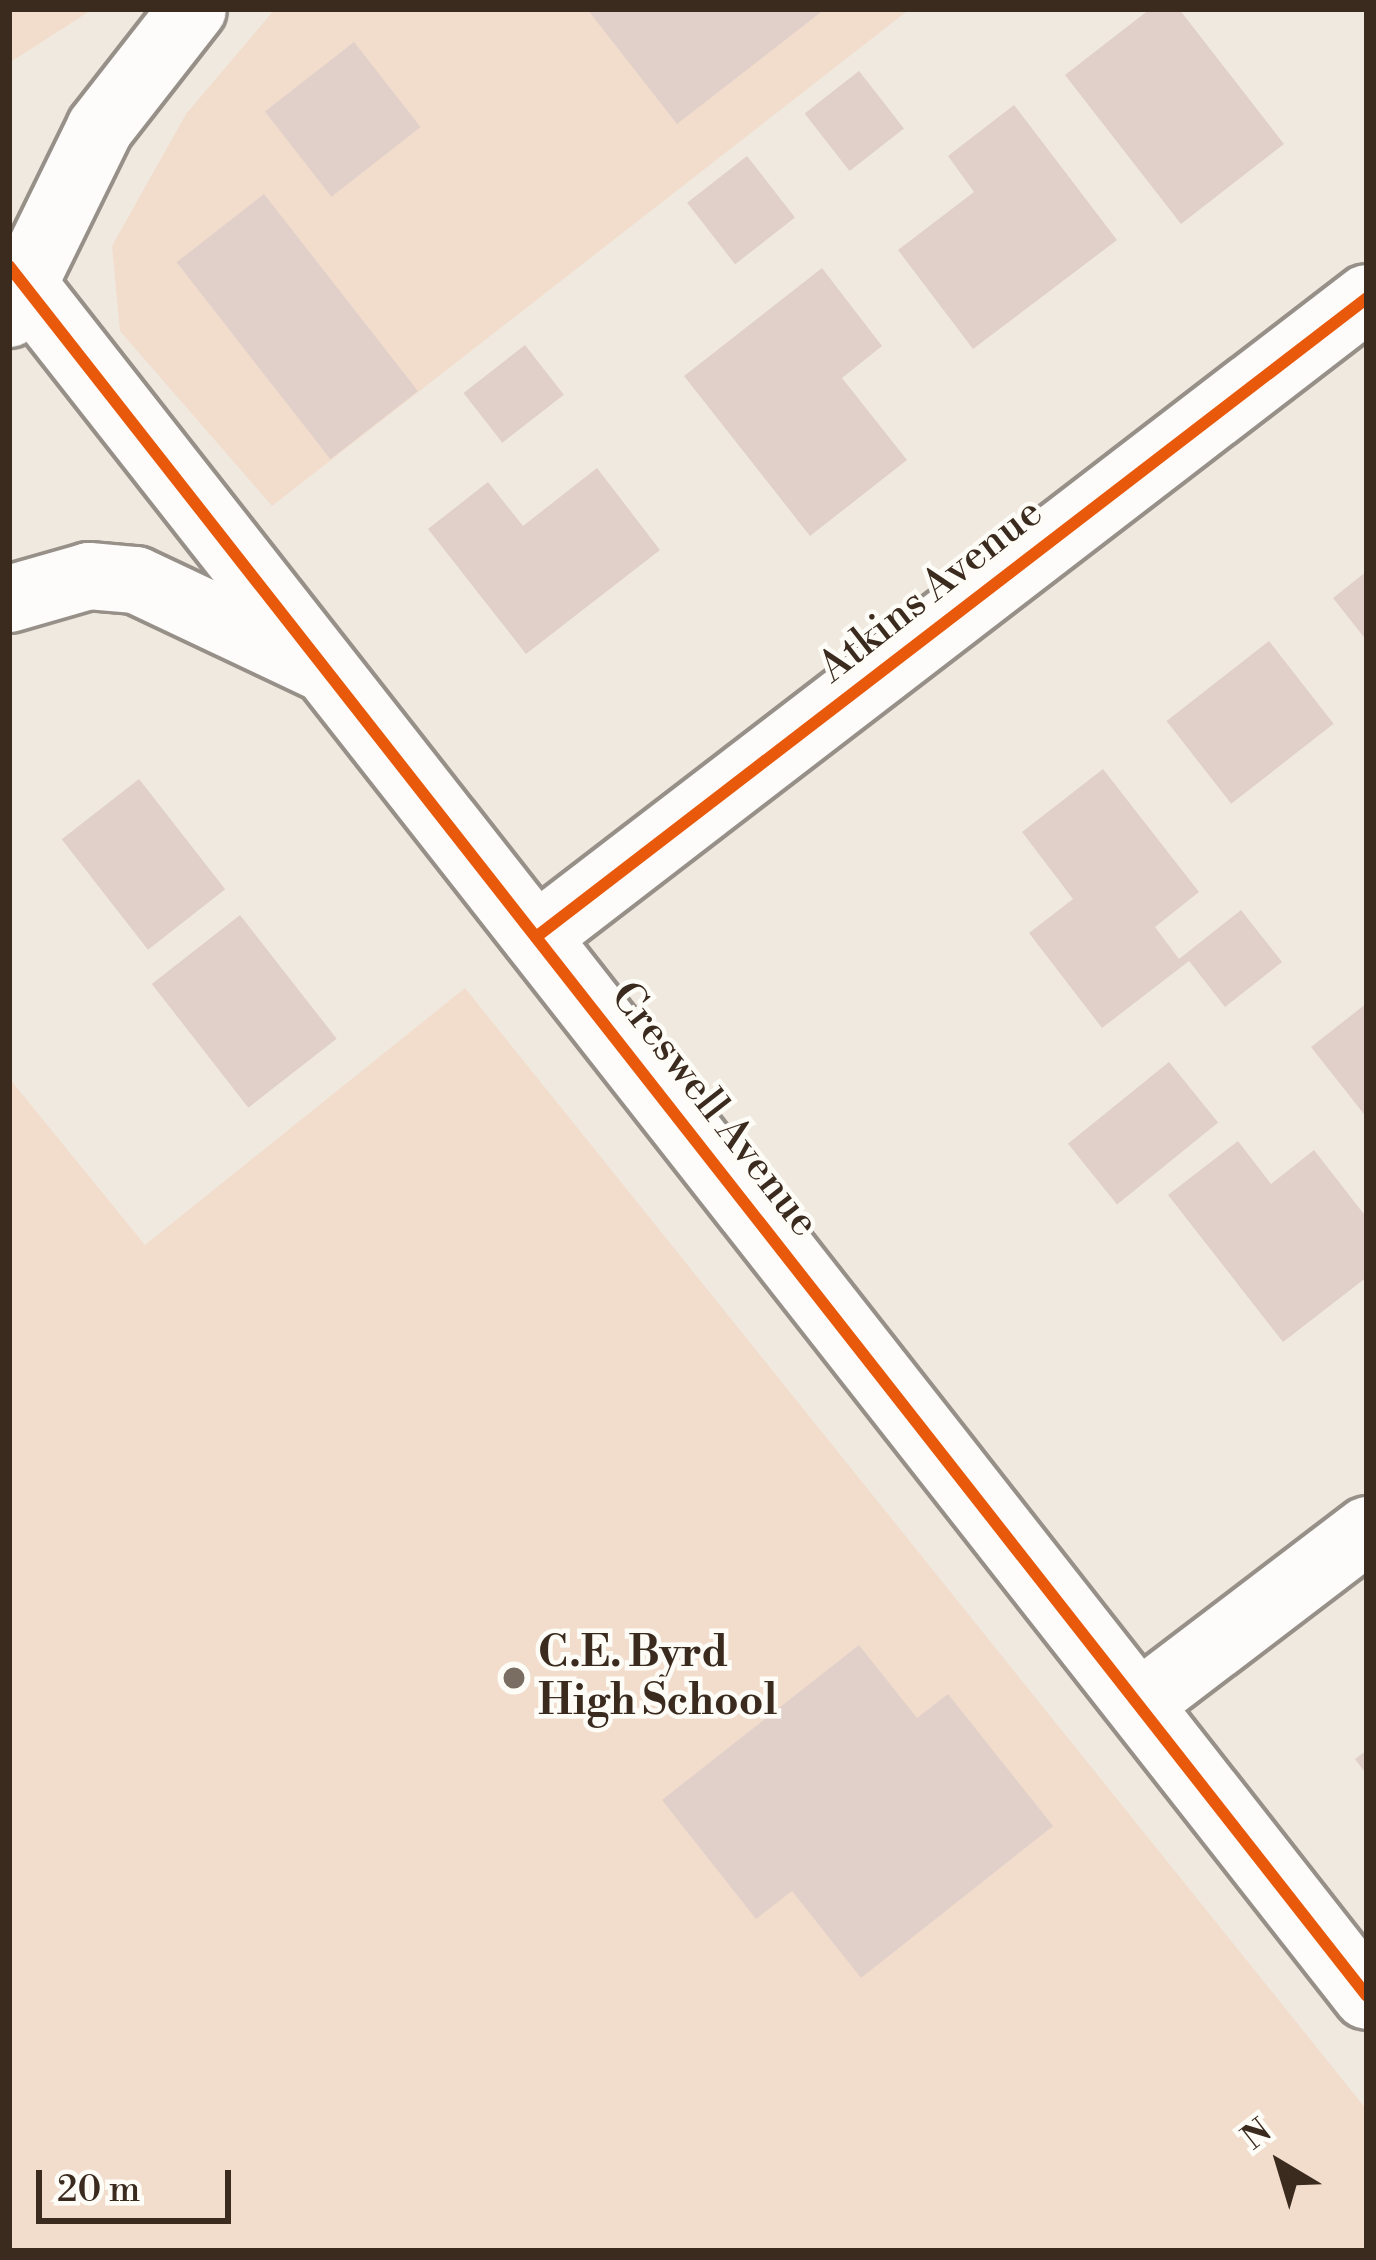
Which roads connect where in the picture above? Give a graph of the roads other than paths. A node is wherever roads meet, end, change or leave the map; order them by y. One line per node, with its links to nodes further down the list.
1 (193, 9): 2 (street)
2 (13, 288): 5 (street, Creswell Avenue)
3 (1367, 298): 6 (street, Atkins Avenue)
4 (9, 598): 5 (street)
5 (318, 666): 6 (street, Creswell Avenue)
6 (536, 937): 8 (street, Creswell Avenue)
7 (1367, 1530): 8 (street)
8 (1139, 1704): 9 (street, Creswell Avenue)
9 (1367, 1996)

